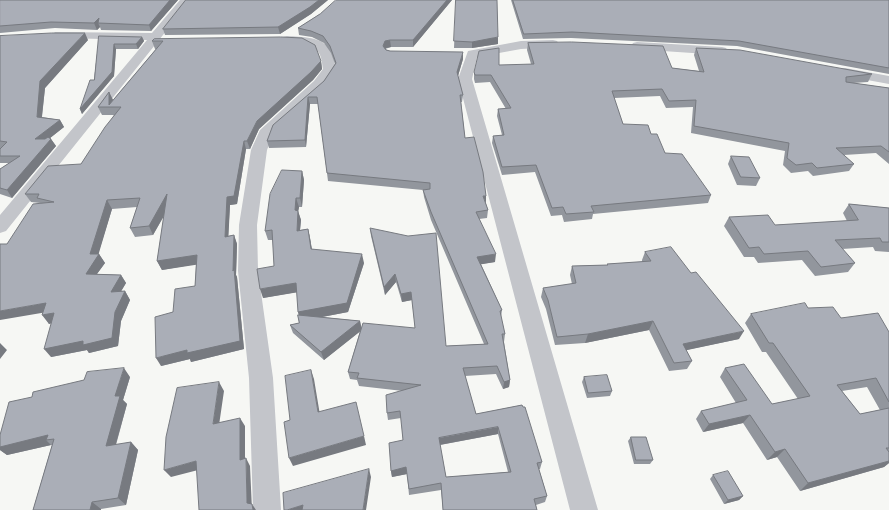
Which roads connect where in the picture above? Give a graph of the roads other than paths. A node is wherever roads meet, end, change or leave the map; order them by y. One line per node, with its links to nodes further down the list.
1 (186, 0): 4 (street)
2 (300, 28): 11 (street)
3 (47, 35): 4 (street)
4 (158, 40): 10 (street)
5 (571, 43): 12 (street)
6 (622, 45): 7 (street)
7 (737, 52)
8 (828, 69): 9 (street)
9 (889, 80)
10 (0, 227)
11 (267, 510)
12 (584, 510)

